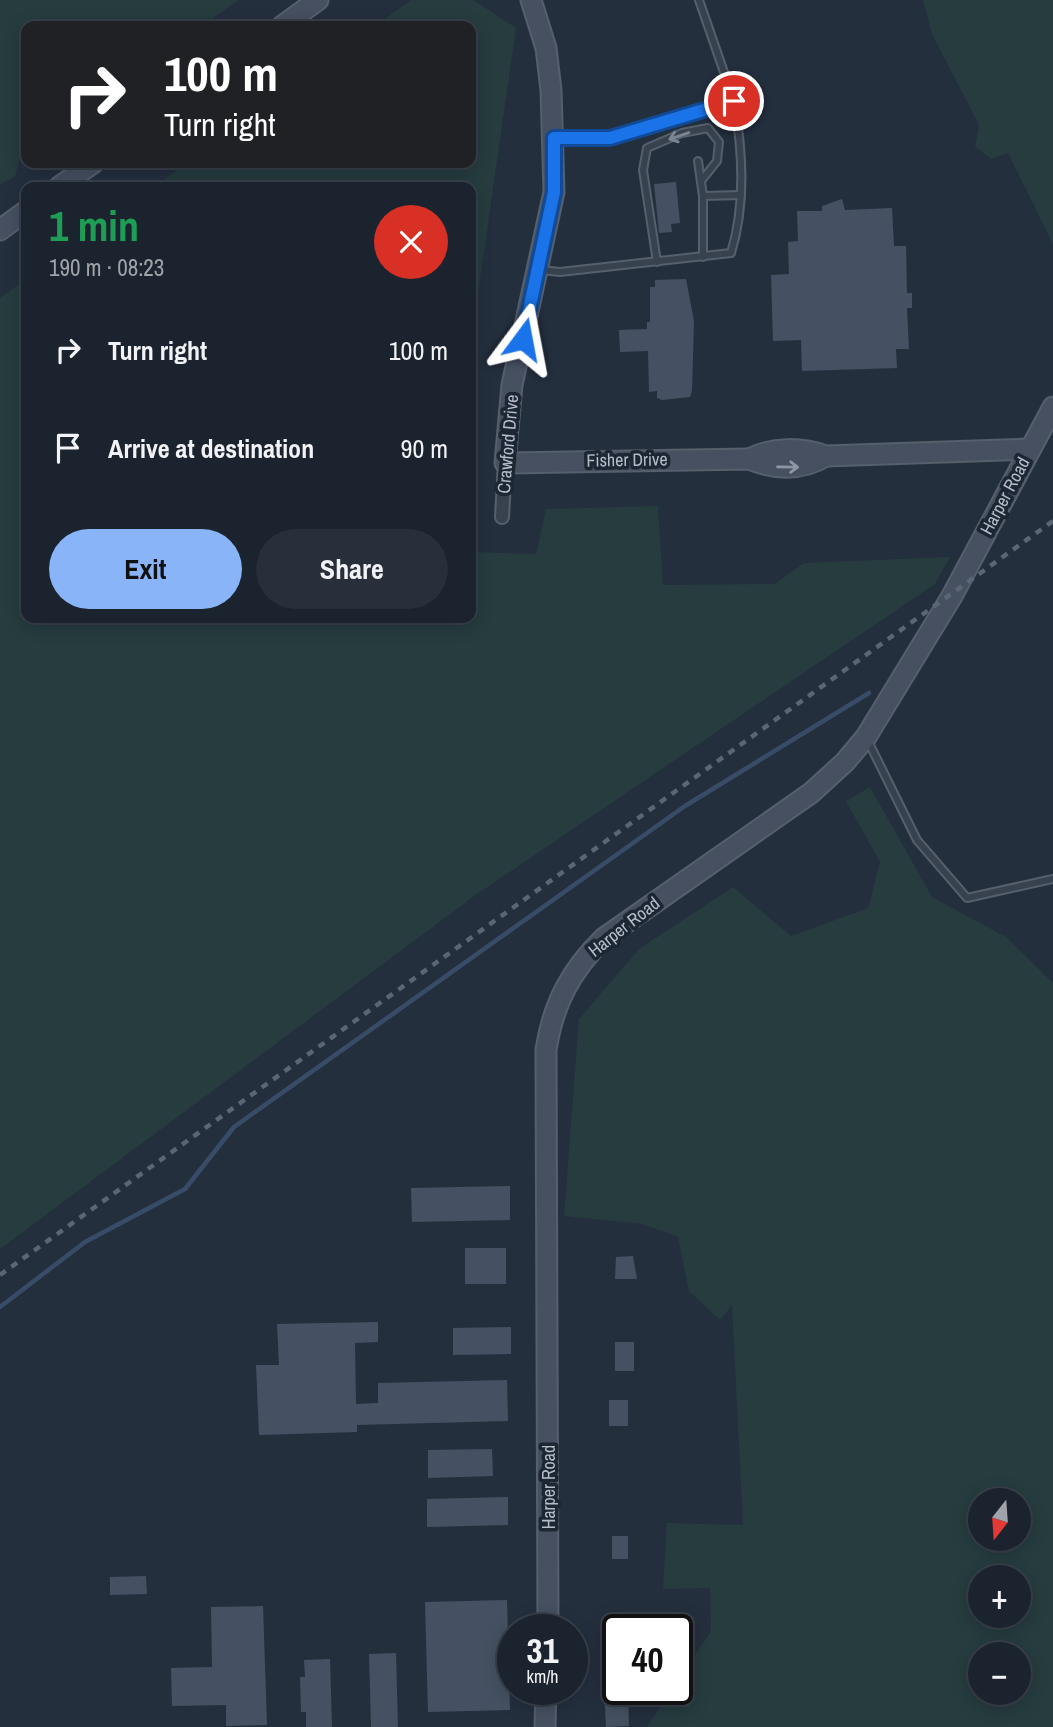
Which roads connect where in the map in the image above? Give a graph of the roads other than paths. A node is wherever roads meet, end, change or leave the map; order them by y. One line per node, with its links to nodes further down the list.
1 (318, 0): 4 (street)
2 (531, 0): 6 (street, Crawford Drive)
3 (699, 0): 5 (lane)
4 (289, 21)
5 (734, 101): 6 (lane); 11 (lane)
6 (554, 138): 17 (street, Crawford Drive)
7 (698, 160): 9 (lane)
8 (86, 168): 10 (street)
9 (701, 181): 12 (lane); 16 (lane, one-way to 16)
10 (66, 182)
11 (741, 195): 12 (lane); 15 (lane)
12 (702, 196): 15 (lane)
13 (21, 215): 14 (street)
14 (0, 230)
15 (703, 257): 16 (lane)
16 (657, 262): 17 (lane)
17 (539, 270): 20 (street, Crawford Drive)
18 (1053, 407): 19 (street, Harper Road)
19 (1030, 449): 20 (street, Fisher Drive); 22 (street, Harper Road)
20 (505, 463): 21 (street, Crawford Drive)
21 (502, 517)
22 (866, 737): 23 (lane); 24 (street, Harper Road)
23 (1053, 879)
24 (548, 1614)
25 (546, 1705): 26 (street)
26 (545, 1727)

